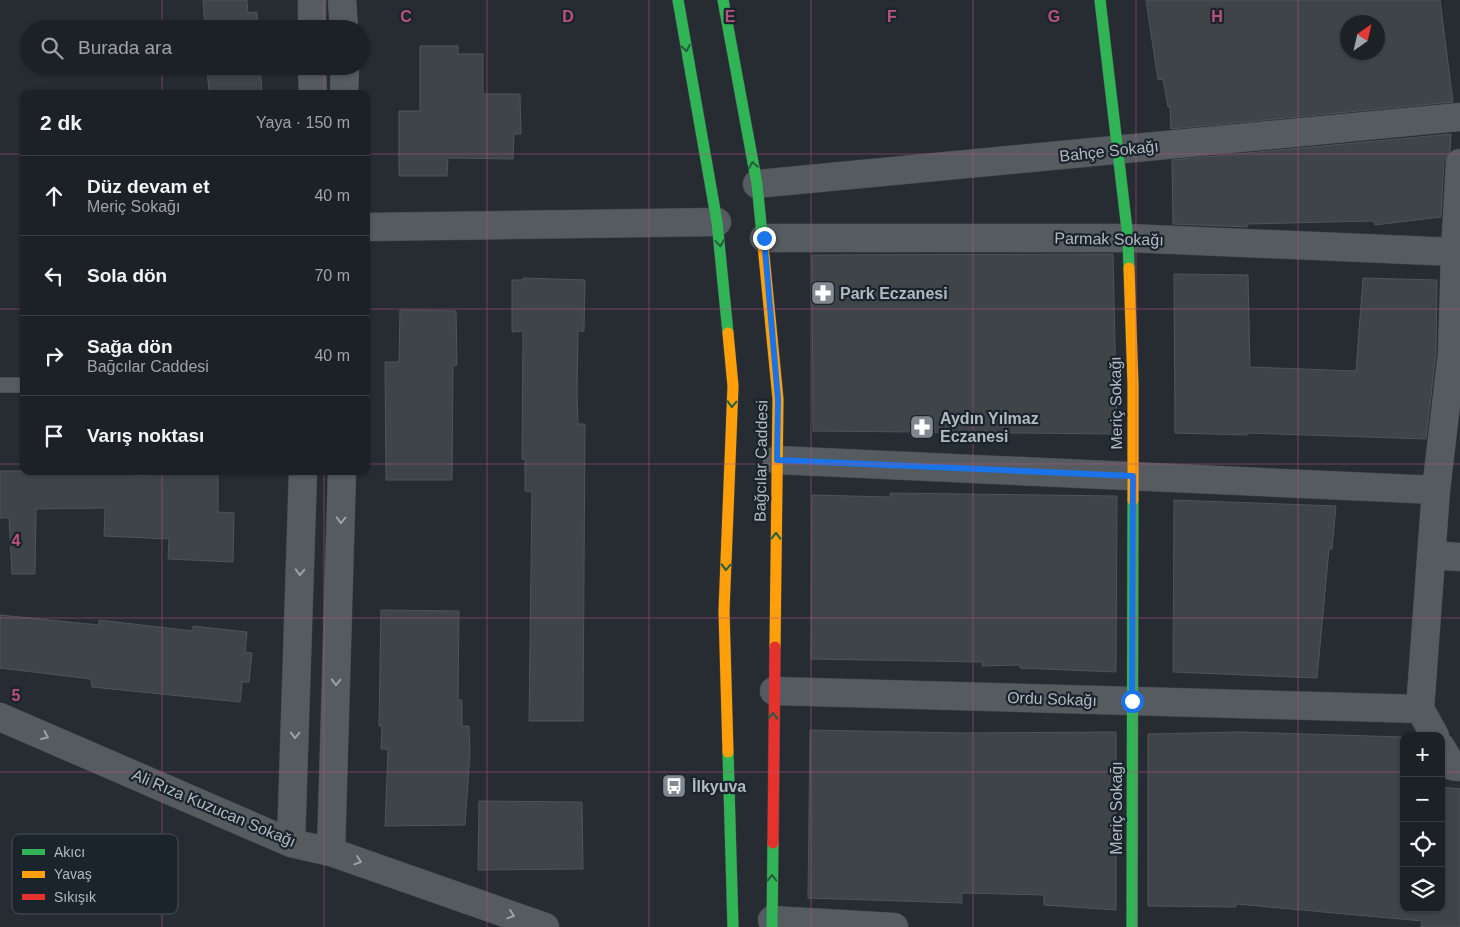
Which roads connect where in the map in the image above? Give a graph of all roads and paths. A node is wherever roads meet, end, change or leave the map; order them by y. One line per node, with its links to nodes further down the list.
1 (312, 0): 6 (street)
2 (342, 0): 7 (street)
3 (678, 0): 16 (main road, one-way to 16)
4 (723, 0): 15 (main road, Bağcılar Caddesi, one-way to 4)
5 (1100, 0): 13 (main road, Meriç Sokağı)
6 (312, 20)
7 (343, 20)
8 (312, 75): 10 (street)
9 (345, 75): 11 (street)
10 (312, 90)
11 (344, 90)
12 (1460, 116): 13 (street, Bahçe Sokağı)
13 (1119, 150): 15 (street, Bahçe Sokağı); 19 (main road, Meriç Sokağı)
14 (1460, 162): 20 (street)
15 (757, 184): 18 (main road, Bağcılar Caddesi)
16 (718, 222): 17 (street); 42 (main road, one-way to 42)
17 (370, 227)
18 (764, 238): 19 (street, Parmak Sokağı); 24 (main road, Bağcılar Caddesi)
19 (1128, 238): 20 (street, Parmak Sokağı); 27 (main road, Meriç Sokağı)
20 (1454, 252): 21 (street)
21 (1456, 354): 28 (street)
22 (0, 385): 23 (lane)
23 (20, 385)
24 (777, 460): 27 (street); 31 (main road, Bağcılar Caddesi, one-way to 24)
25 (303, 475): 38 (street, one-way to 38)
26 (342, 475): 39 (street, one-way to 39)
27 (1133, 476): 28 (street); 32 (main road, Meriç Sokağı)
28 (1436, 490): 29 (street)
29 (1431, 555): 30 (street); 33 (street)
30 (1460, 557)
31 (774, 692): 32 (street, Ordu Sokağı); 40 (main road, Bağcılar Caddesi, one-way to 31)
32 (1132, 701): 33 (street, Ordu Sokağı); 44 (main road, Meriç Sokağı)
33 (1420, 708): 35 (street)
34 (0, 717): 38 (street, Ali Rıza Kuzucan Sokağı, one-way to 38)
35 (1433, 732)
36 (1445, 754): 37 (street)
37 (1460, 766)
38 (291, 843): 39 (street, Ali Rıza Kuzucan Sokağı)
39 (331, 852): 41 (street, Ali Rıza Kuzucan Sokağı, one-way to 41)
40 (772, 924): 43 (street)
41 (545, 927)
42 (733, 927)
43 (894, 927)
44 (1132, 927)

